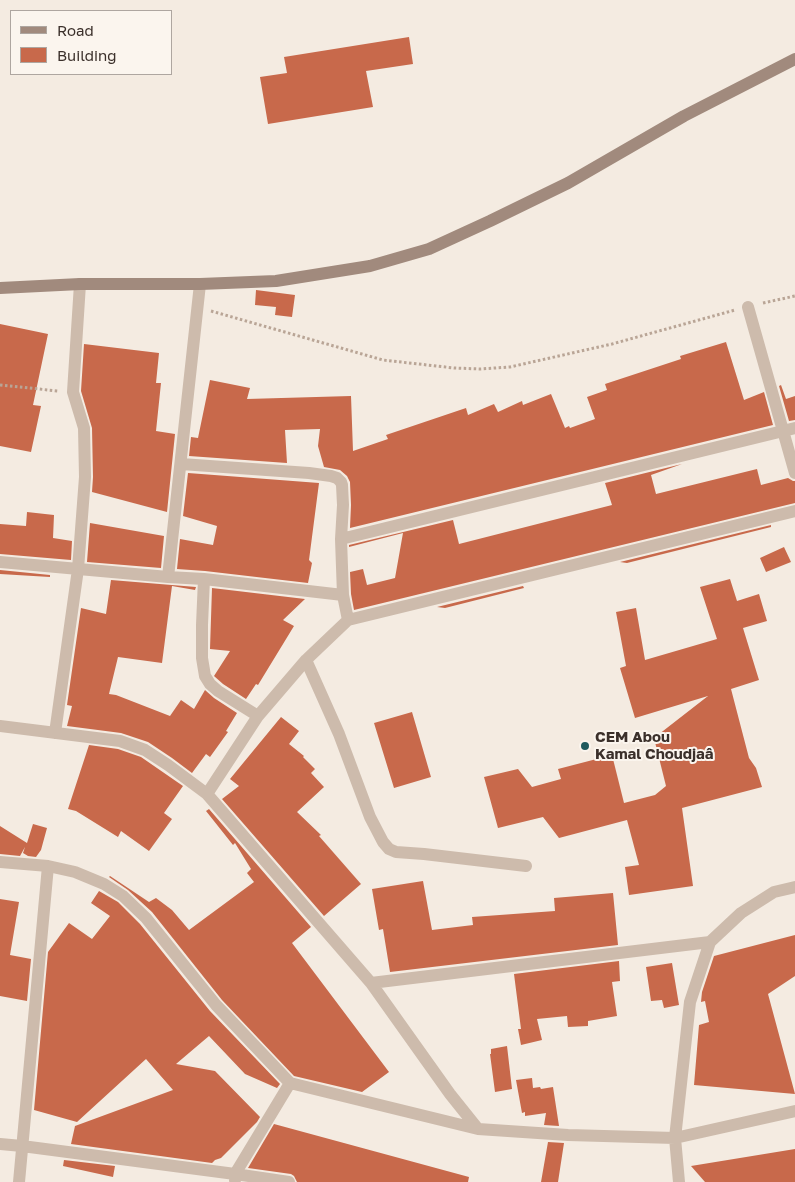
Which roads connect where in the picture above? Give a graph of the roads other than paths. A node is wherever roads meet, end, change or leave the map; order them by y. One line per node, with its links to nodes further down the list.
1 (795, 59): 3 (street)
2 (80, 284): 3 (street); 4 (street); 12 (street)
3 (200, 284): 7 (street)
4 (0, 288)
5 (748, 307): 6 (street)
6 (789, 430): 8 (street); 10 (street)
7 (181, 464): 10 (street); 13 (street)
8 (795, 472)
9 (795, 512): 16 (street)
10 (341, 540): 15 (street)
11 (0, 562): 12 (street)
12 (78, 569): 13 (street); 20 (street)
13 (168, 577): 14 (street)
14 (204, 579): 15 (street); 18 (street)
15 (343, 595): 16 (street)
16 (348, 620): 17 (street)
17 (306, 660): 18 (street); 24 (street)
18 (258, 716): 21 (street)
19 (0, 726): 20 (street)
20 (55, 734): 21 (street)
21 (207, 794): 27 (street)
22 (0, 862): 23 (street)
23 (48, 866): 28 (street); 33 (street)
24 (526, 866)
25 (795, 887): 26 (street)
26 (710, 942): 27 (street); 31 (street)
27 (371, 984): 30 (street)
28 (290, 1083): 30 (street); 34 (street)
29 (795, 1111): 31 (street)
30 (478, 1129): 31 (street)
31 (676, 1138): 37 (street)
32 (0, 1144): 33 (street)
33 (22, 1146): 34 (street); 35 (street)
34 (235, 1178): 36 (street)
35 (18, 1182)
36 (289, 1182)
37 (679, 1182)

